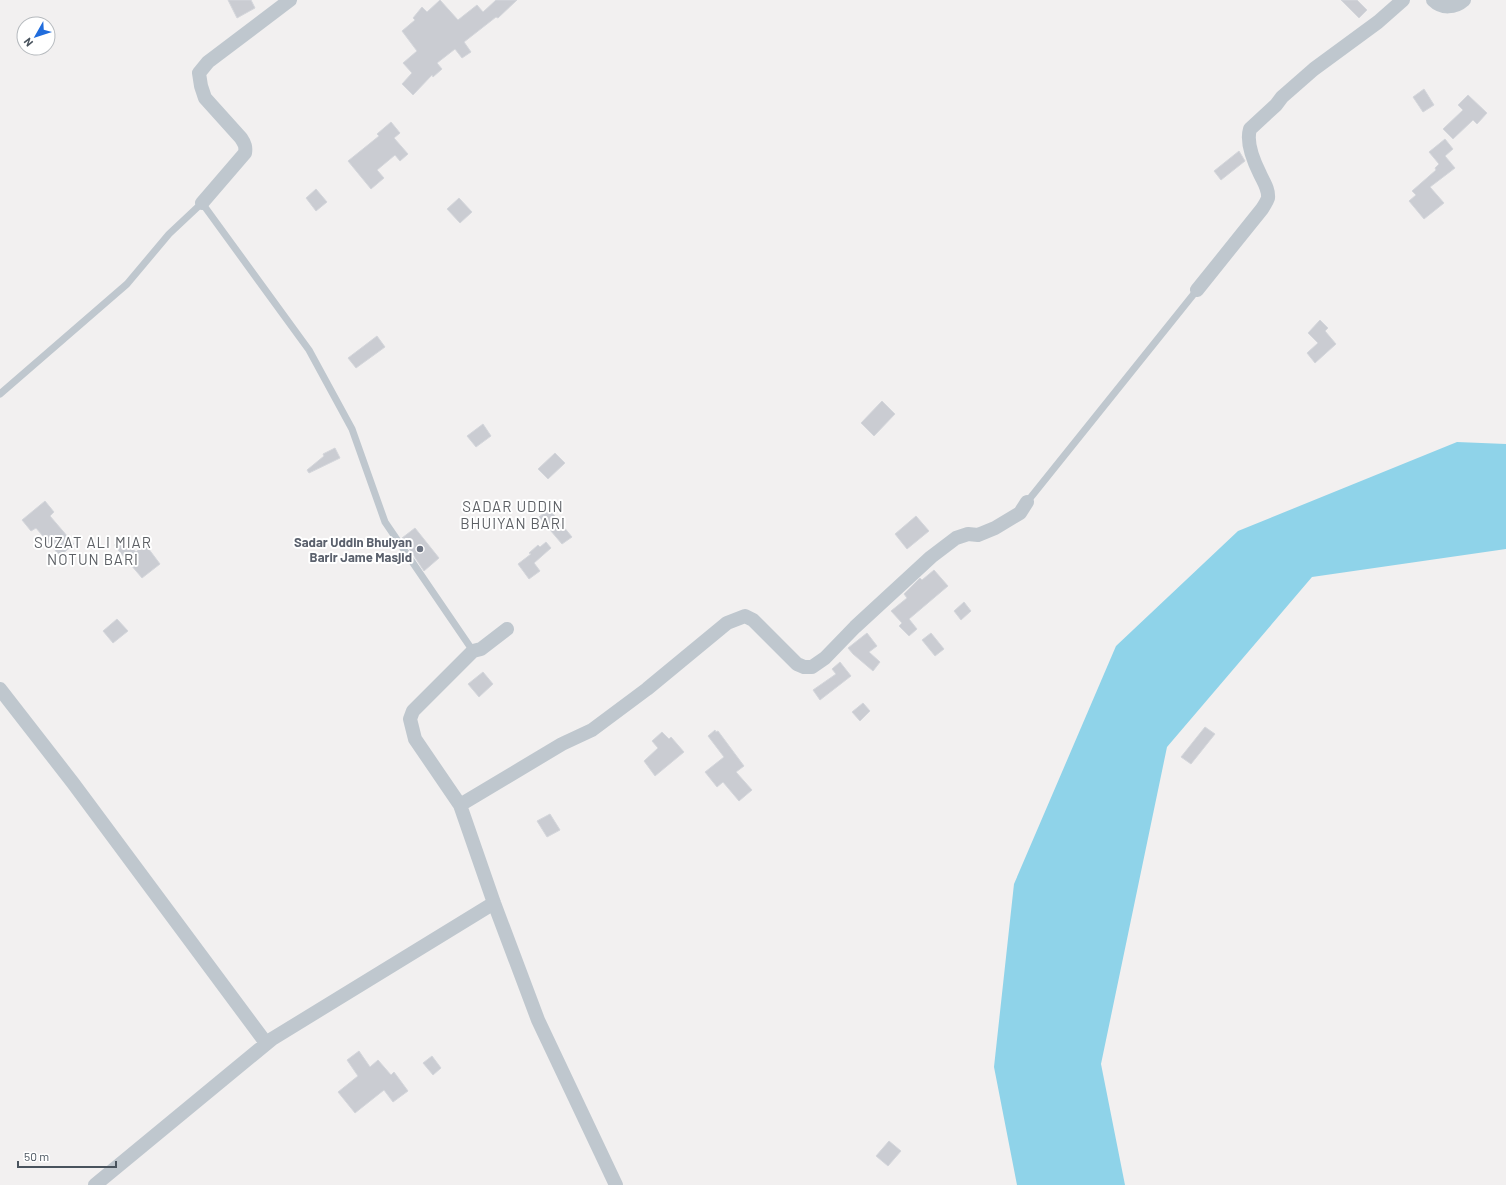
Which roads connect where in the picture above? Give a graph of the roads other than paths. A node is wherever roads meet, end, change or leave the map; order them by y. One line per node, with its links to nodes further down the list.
1 (290, 0): 5 (street)
2 (1404, 0): 6 (street)
3 (1433, 0): 4 (street)
4 (1464, 0)
5 (202, 203): 7 (lane); 10 (lane)
6 (1197, 290): 8 (lane)
7 (0, 394)
8 (1027, 502): 12 (street)
9 (508, 629): 10 (street)
10 (473, 651): 12 (street)
11 (0, 688): 14 (street)
12 (460, 805): 13 (street)
13 (494, 903): 14 (street); 16 (street)
14 (266, 1043): 15 (street)
15 (95, 1185)
16 (616, 1185)

